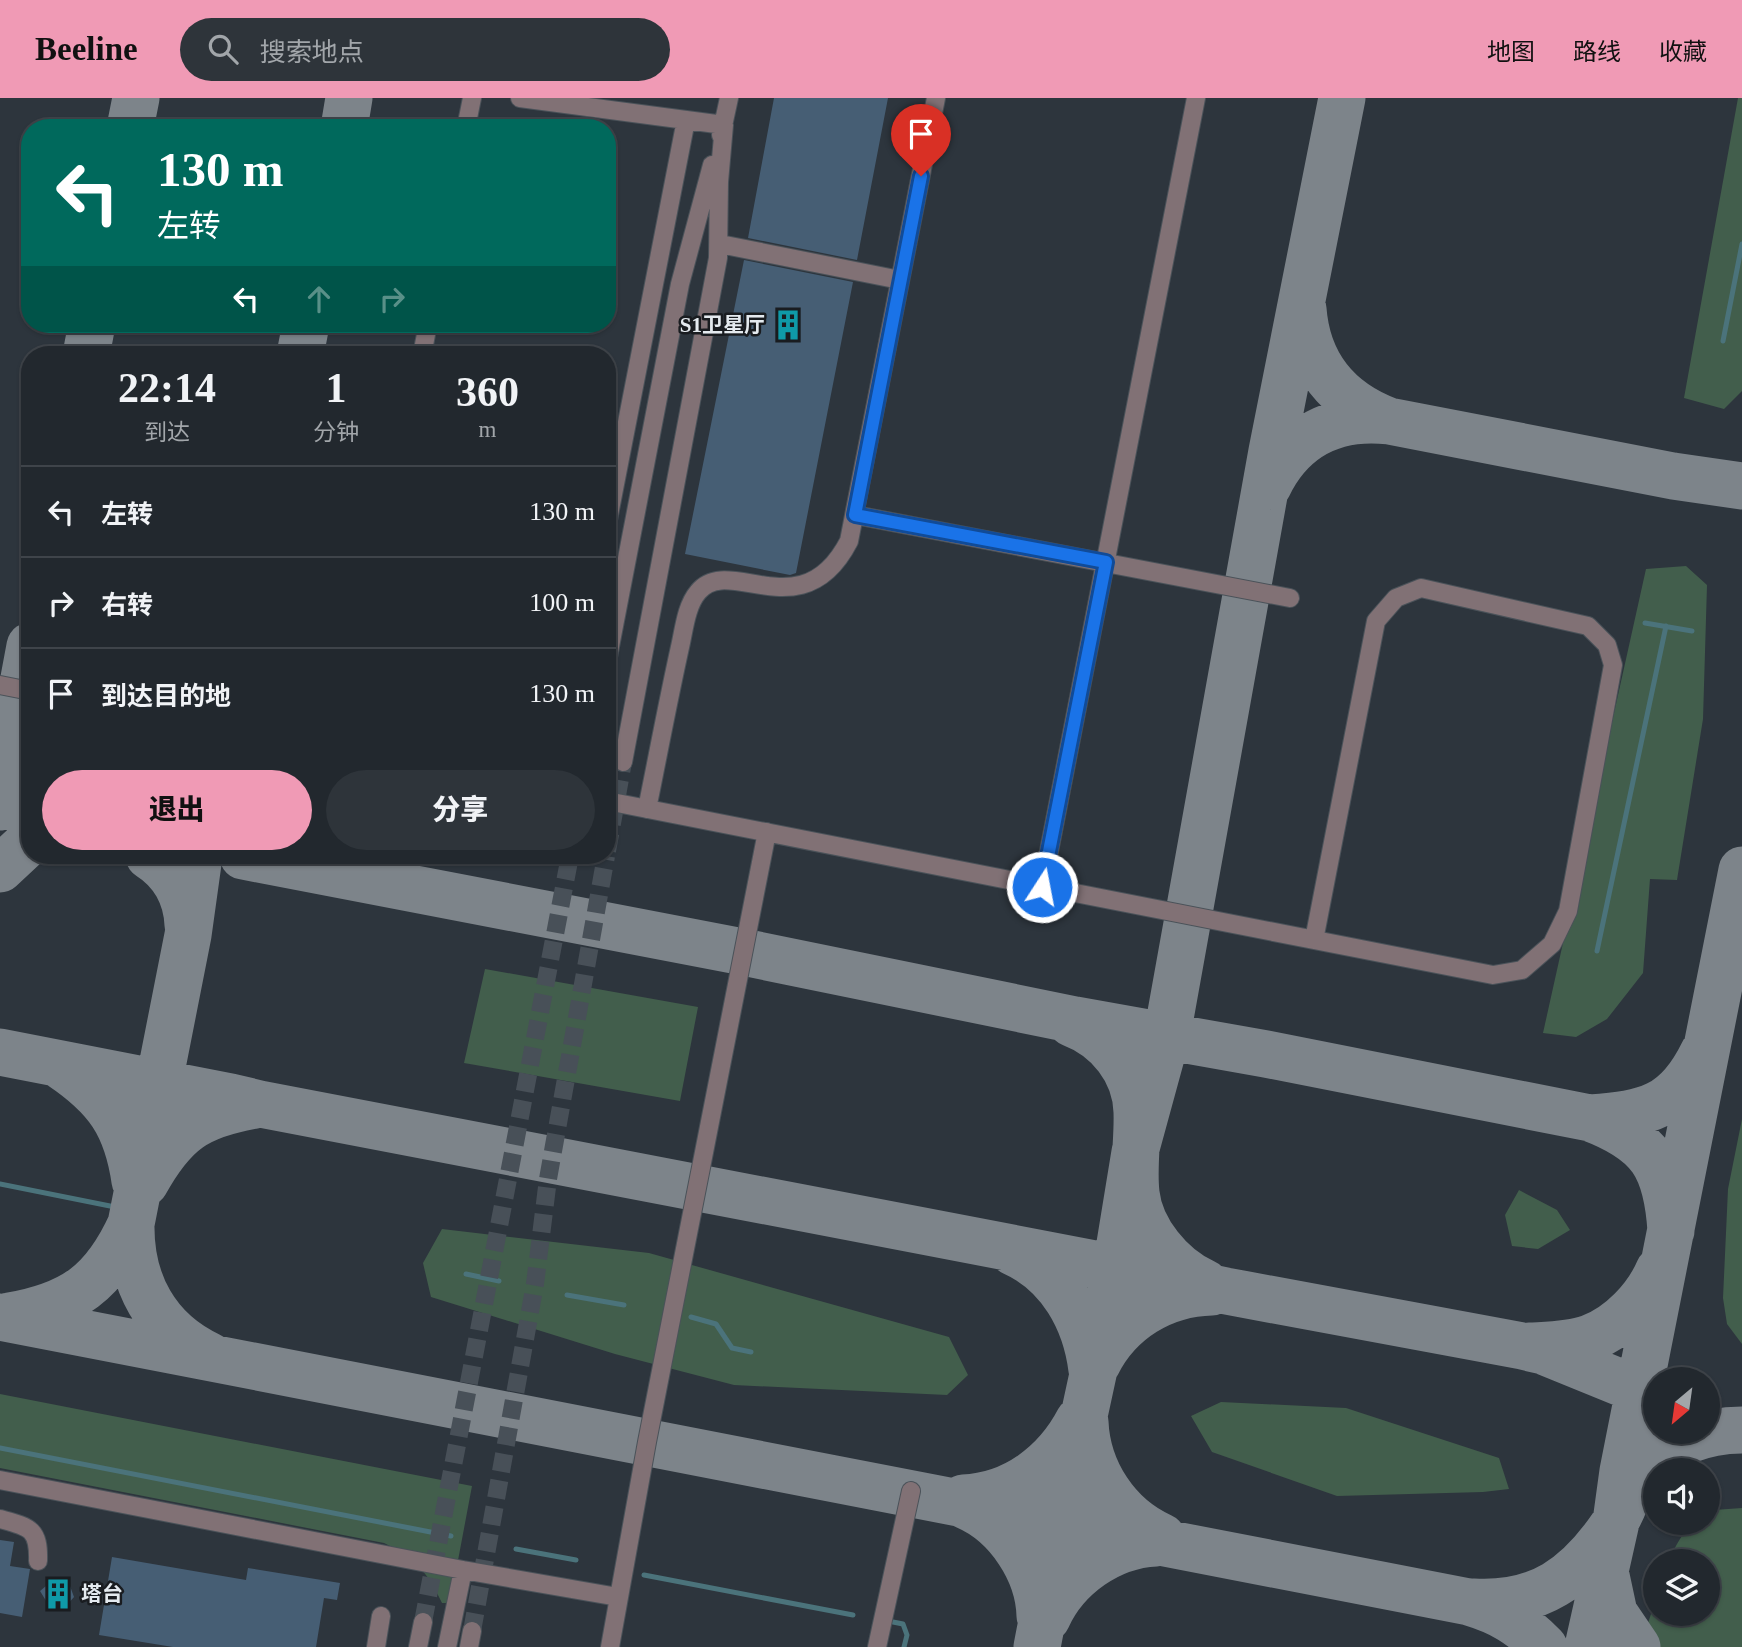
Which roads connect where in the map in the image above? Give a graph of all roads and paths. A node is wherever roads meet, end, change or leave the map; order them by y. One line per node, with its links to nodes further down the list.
1 (472, 98): 6 (lane)
2 (520, 98): 7 (lane)
3 (729, 98): 8 (lane)
4 (936, 98): 10 (lane)
5 (1196, 98): 13 (lane)
6 (468, 119)
7 (686, 120): 8 (lane); 11 (lane)
8 (724, 125): 9 (lane); 15 (lane)
9 (720, 244): 10 (lane); 18 (lane)
10 (900, 280): 12 (lane)
11 (616, 479)
12 (855, 515): 13 (lane); 20 (lane)
13 (1106, 562): 14 (lane); 22 (lane)
14 (1290, 598)
15 (616, 615)
16 (0, 685): 17 (lane)
17 (21, 689)
18 (623, 762)
19 (616, 803): 20 (lane)
20 (647, 809): 21 (lane)
21 (766, 832): 22 (lane); 29 (lane)
22 (1042, 887): 23 (lane)
23 (1314, 940): 23 (lane)
24 (0, 1480): 28 (lane)
25 (911, 1491): 36 (lane)
26 (0, 1519): 27 (lane)
27 (38, 1561)
28 (463, 1570): 29 (lane); 34 (lane)
29 (618, 1597): 35 (lane)
30 (381, 1616): 32 (lane)
31 (423, 1622): 33 (lane)
32 (376, 1647)
33 (418, 1647)
34 (447, 1647)
35 (610, 1647)
36 (877, 1647)

